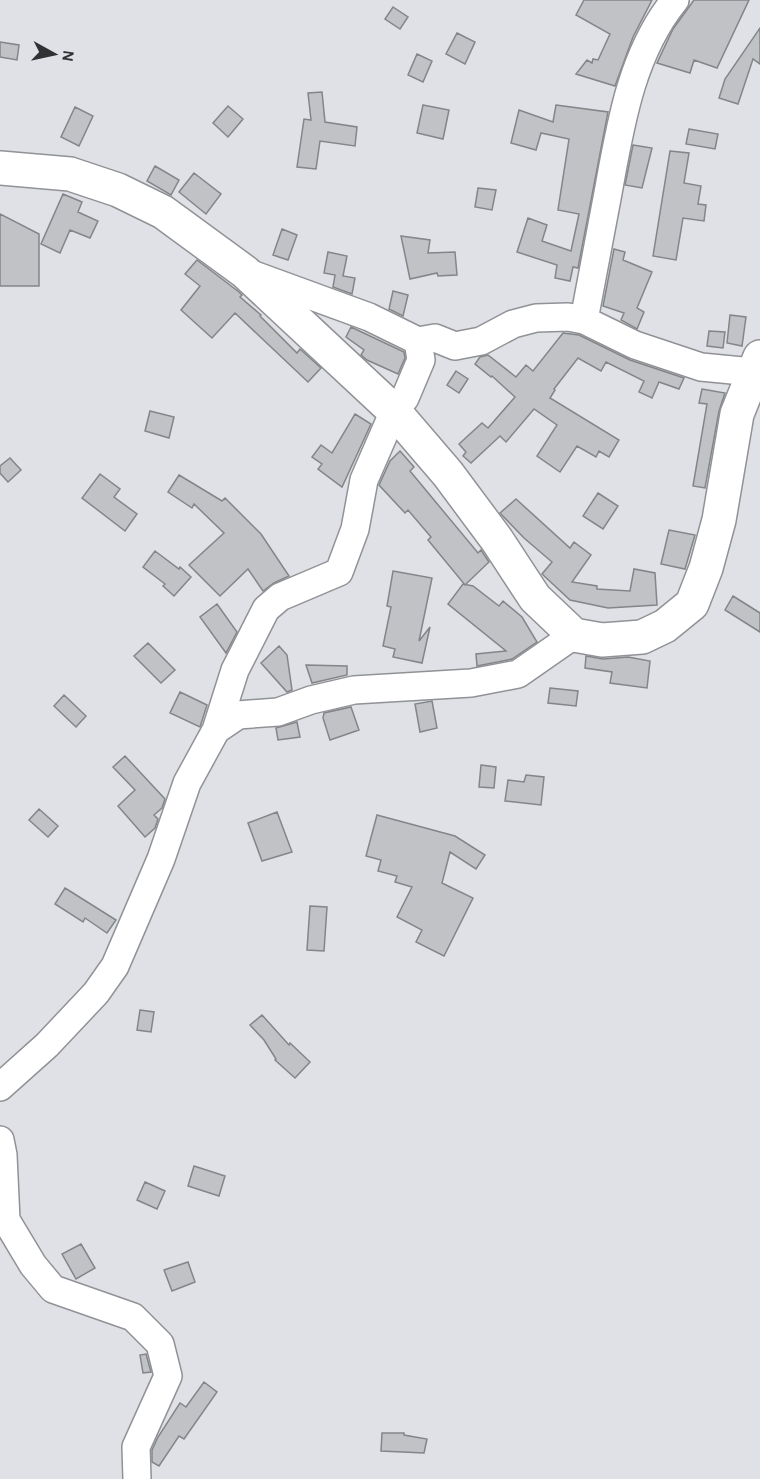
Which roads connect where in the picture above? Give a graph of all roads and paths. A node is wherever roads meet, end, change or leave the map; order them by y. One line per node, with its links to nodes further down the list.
1 (675, 0): 4 (street)
2 (0, 168): 3 (main road)
3 (245, 272): 5 (street); 7 (main road)
4 (584, 320): 5 (street); 6 (street)
5 (418, 341): 7 (street)
6 (757, 365): 8 (main road)
7 (394, 411): 8 (main road); 9 (street)
8 (574, 635): 9 (street)
9 (216, 730): 10 (street)
10 (0, 1088)
11 (0, 1140): 12 (street)
12 (137, 1479)

